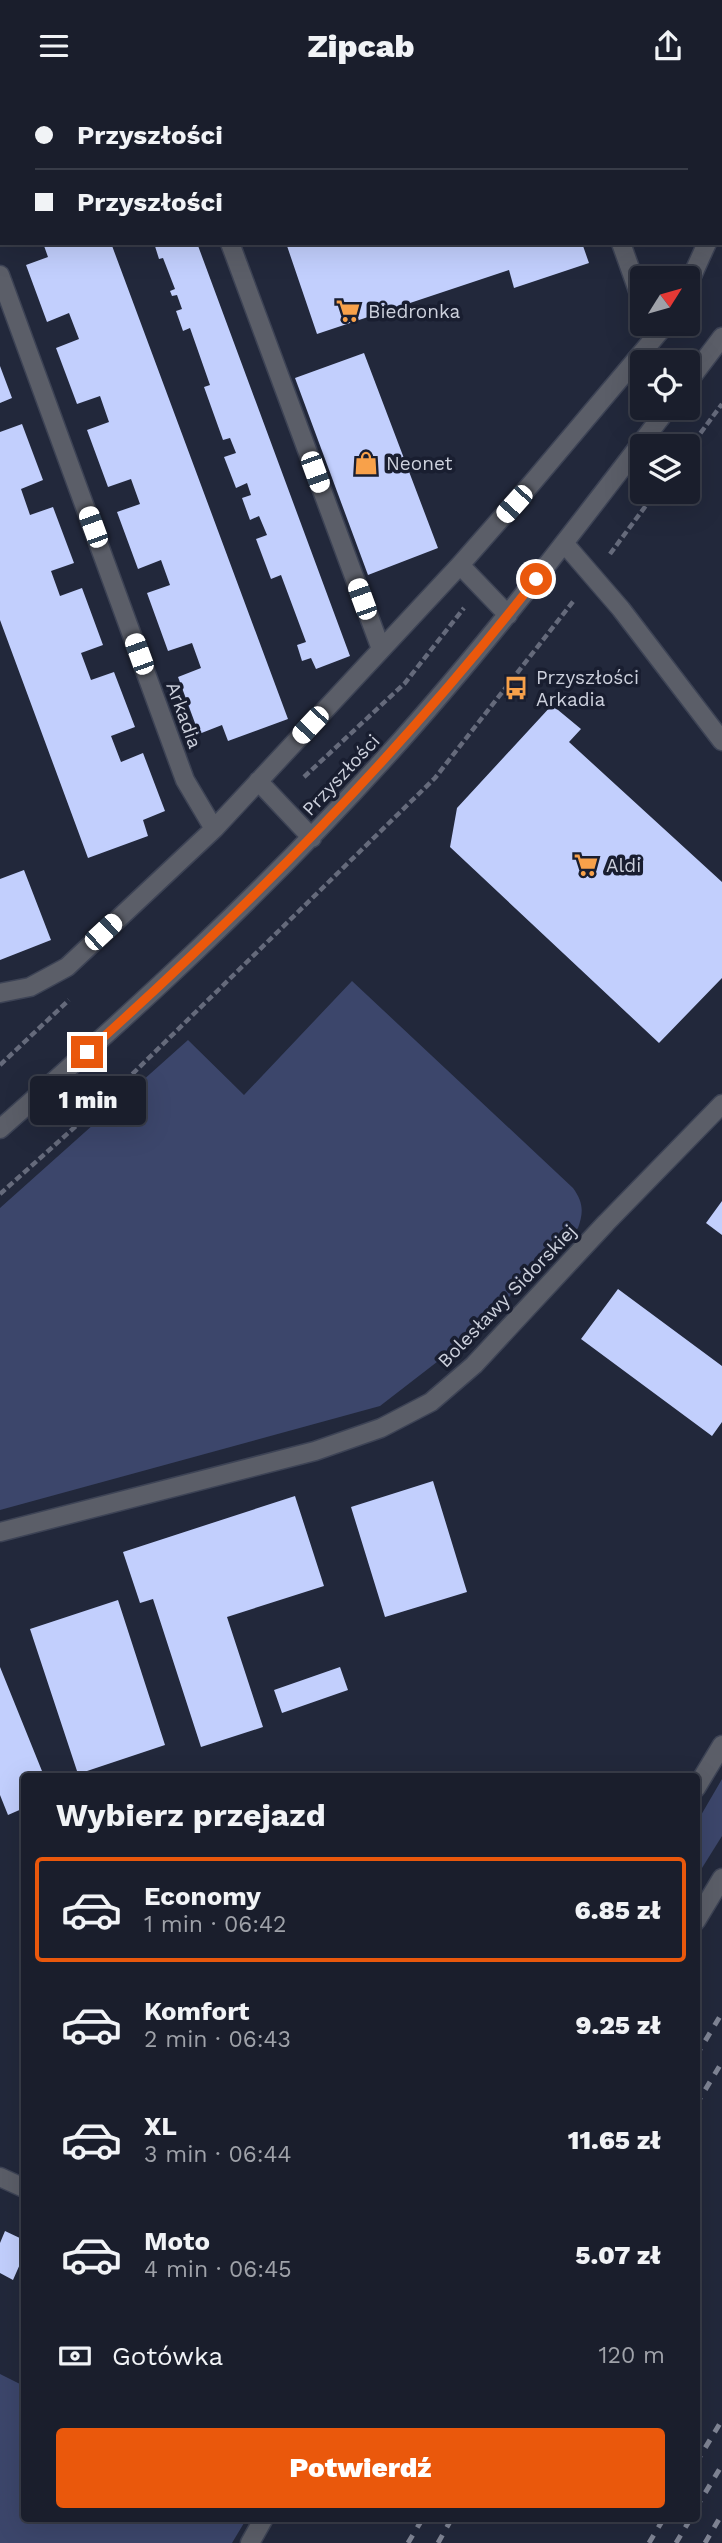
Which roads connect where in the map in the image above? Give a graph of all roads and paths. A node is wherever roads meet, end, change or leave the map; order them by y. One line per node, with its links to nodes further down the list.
1 (231, 245): 18 (street)
2 (622, 245): 5 (street)
3 (706, 245): 4 (street)
4 (697, 266)
5 (630, 268)
6 (0, 275): 21 (street, Arkadia)
7 (650, 336): 15 (street)
8 (722, 337): 9 (street)
9 (700, 366)
10 (722, 404): 12 (path)
11 (659, 420): 14 (street, Przyszłości)
12 (700, 434)
13 (647, 504): 16 (path)
14 (564, 543): 16 (street); 17 (street, Przyszłości)
15 (460, 565): 17 (street); 18 (street)
16 (593, 576): 19 (street); 26 (path)
17 (508, 615): 22 (street, Przyszłości)
18 (381, 649): 20 (street)
19 (722, 741)
20 (258, 781): 21 (street); 22 (street)
21 (214, 829): 23 (street)
22 (312, 838): 25 (street, Przyszłości)
23 (0, 993)
24 (722, 1104): 27 (street, Bolesławy Sidorskiej)
25 (0, 1129)
26 (0, 1193)
27 (0, 1532)
28 (722, 1745): 29 (street)
29 (700, 1781)
30 (722, 1878): 31 (street)
31 (700, 1914)
32 (0, 2177): 33 (street)
33 (21, 2187)
34 (262, 2522): 35 (street)
35 (250, 2543)

